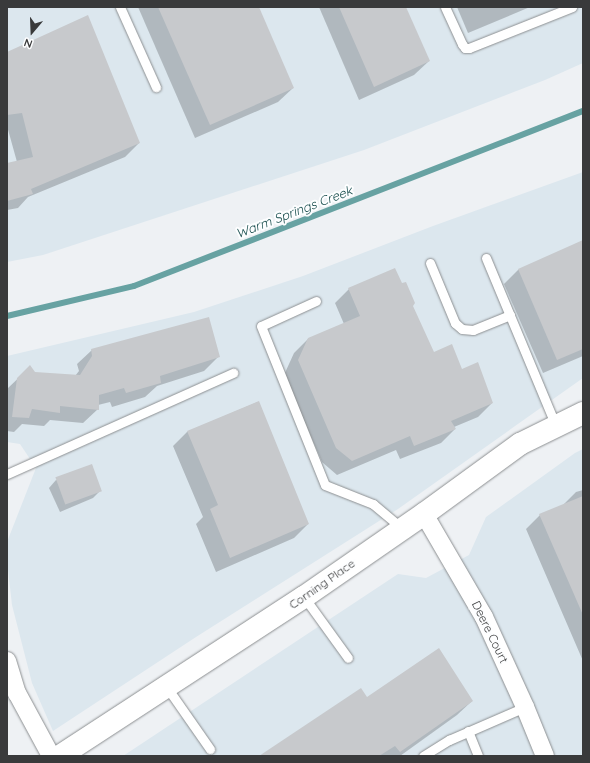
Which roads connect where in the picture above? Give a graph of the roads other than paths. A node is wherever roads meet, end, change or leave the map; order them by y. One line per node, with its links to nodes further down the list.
1 (120, 7): 4 (lane)
2 (445, 7): 3 (lane)
3 (572, 7)
4 (156, 87)
5 (486, 258): 8 (lane)
6 (430, 263): 8 (lane)
7 (316, 301): 14 (lane)
8 (510, 315): 11 (lane)
9 (233, 373): 12 (lane)
10 (583, 413): 11 (street, Corning Place)
11 (556, 426): 13 (street, Corning Place)
12 (7, 474)
13 (424, 514): 14 (street, Corning Place); 19 (street, Deere Court)
14 (402, 528): 15 (street, Corning Place)
15 (304, 596): 16 (lane); 18 (street, Corning Place)
16 (348, 658)
17 (7, 661): 22 (street)
18 (166, 686): 21 (lane); 23 (street, Corning Place)
19 (525, 707): 20 (lane); 26 (street, Deere Court)
20 (468, 731): 24 (lane); 25 (lane)
21 (210, 749)
22 (51, 756)
23 (60, 756)
24 (424, 756)
25 (478, 756)
26 (545, 756)

